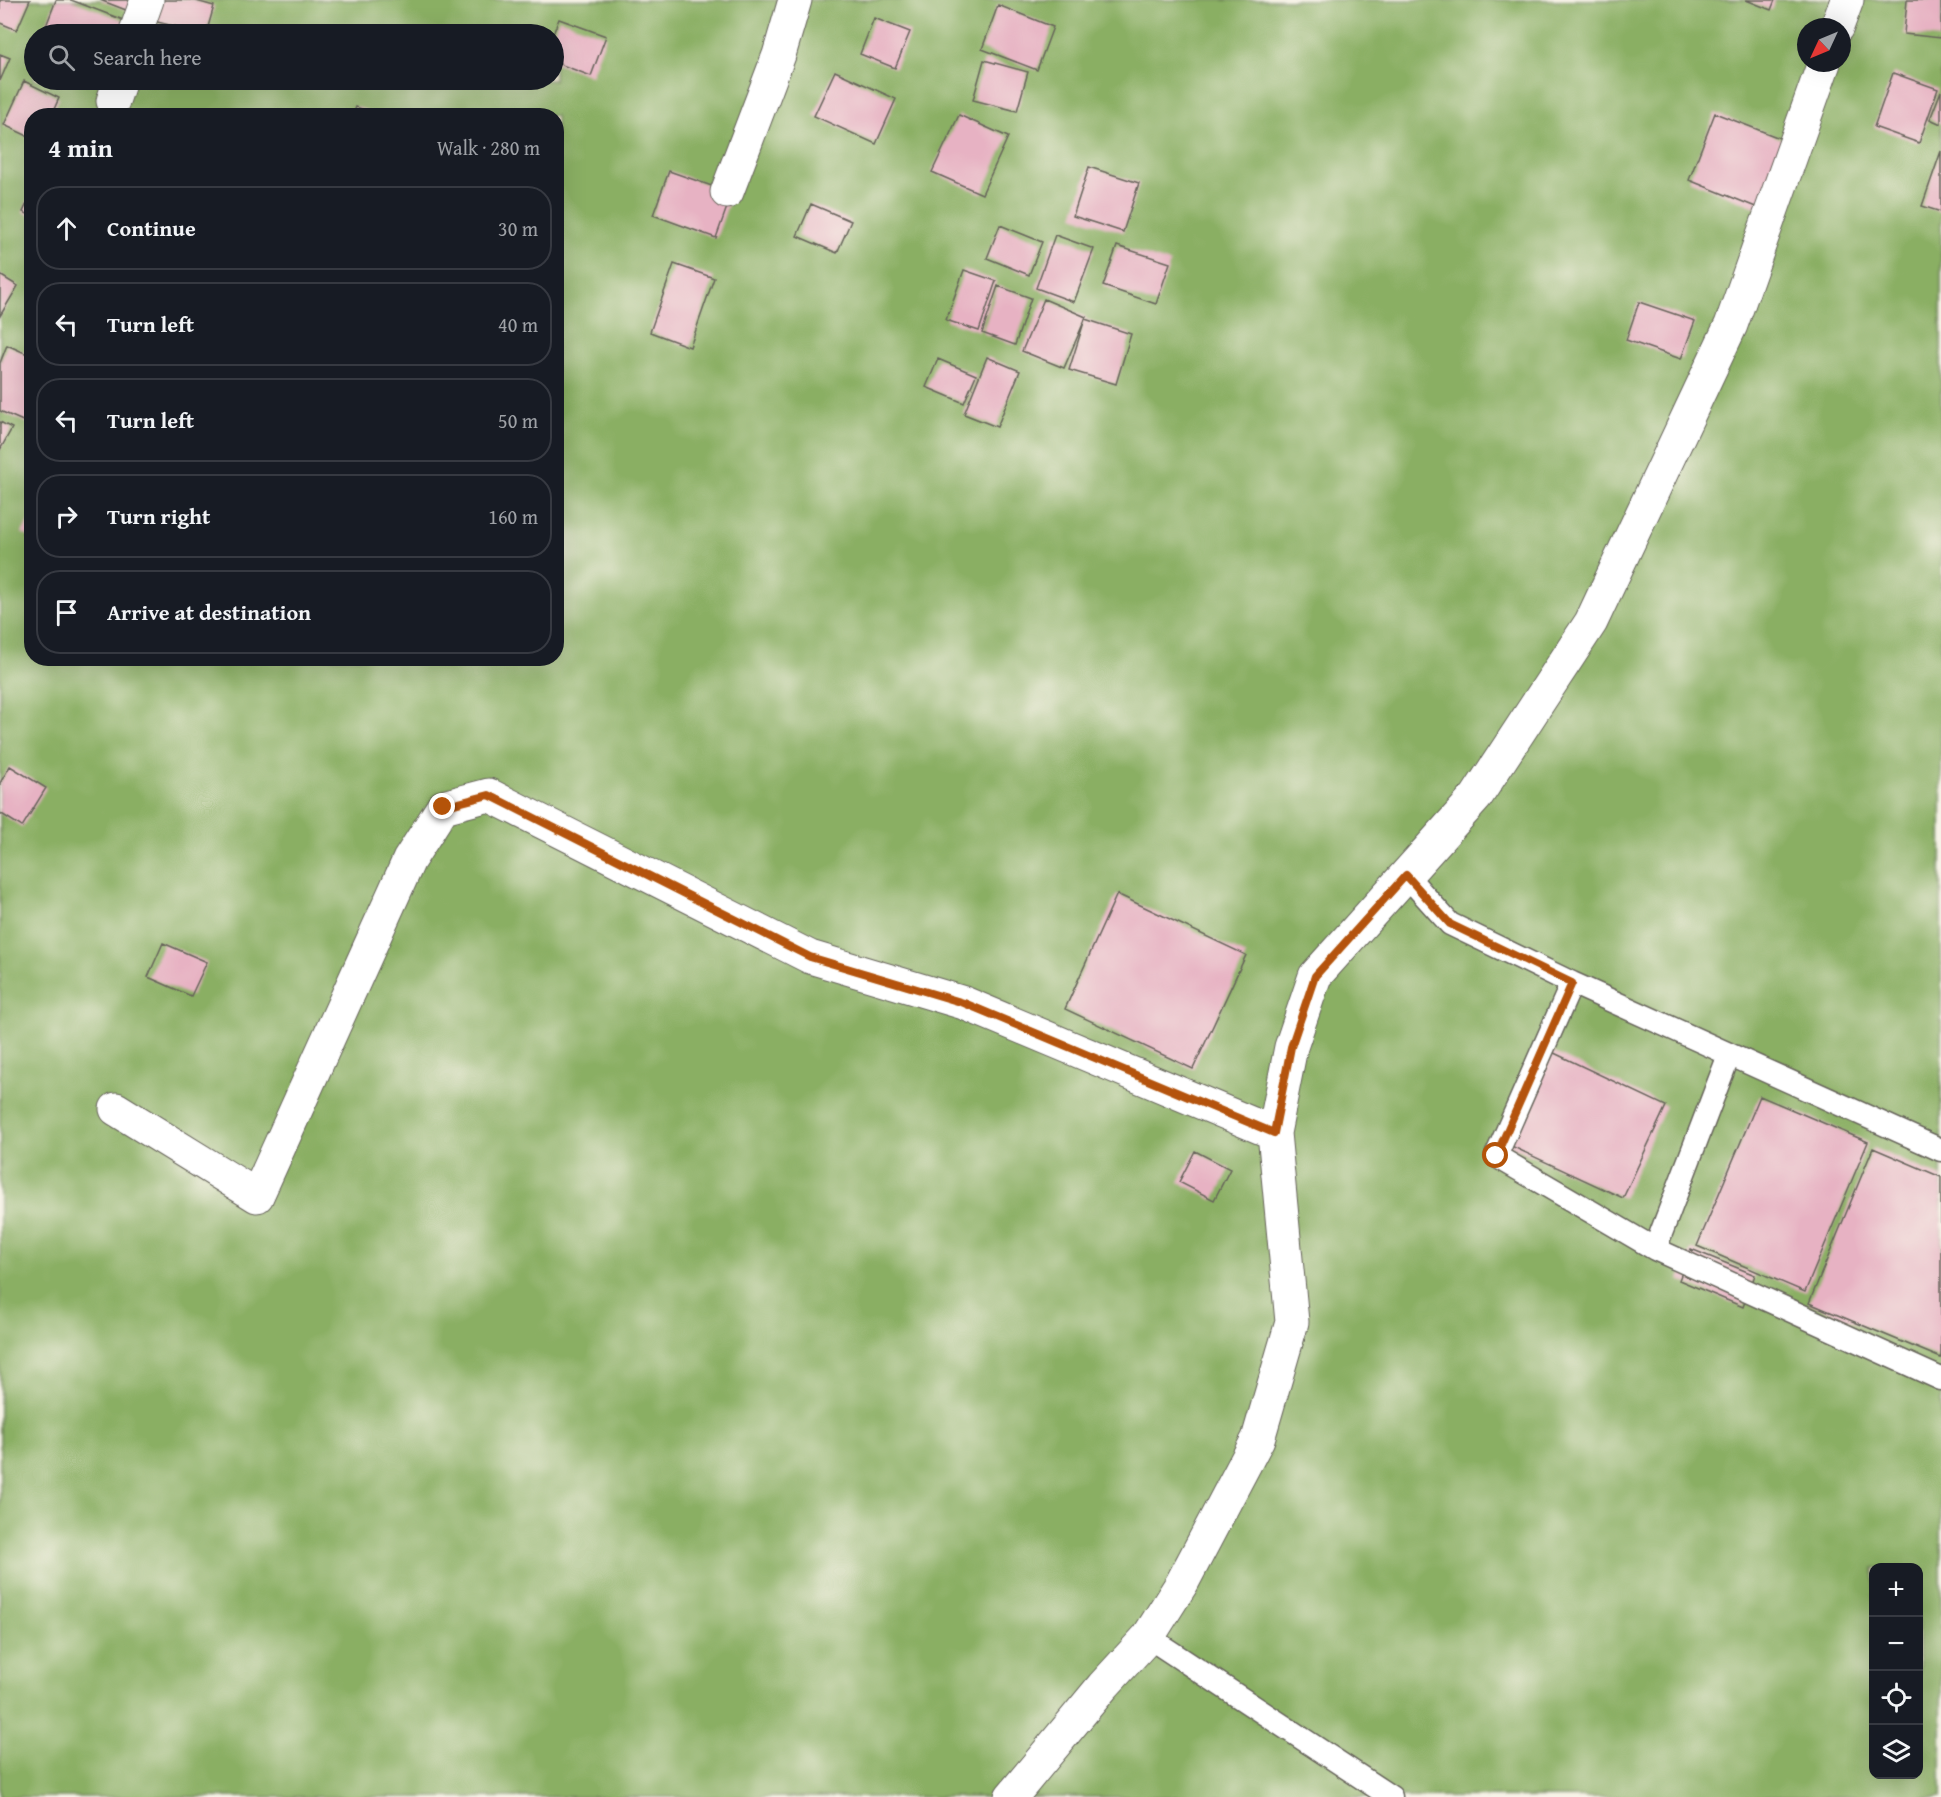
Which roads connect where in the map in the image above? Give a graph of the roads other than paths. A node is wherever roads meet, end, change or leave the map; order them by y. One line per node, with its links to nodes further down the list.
1 (147, 0): 5 (street)
2 (795, 0): 7 (street)
3 (1847, 0): 4 (street)
4 (1840, 18)
5 (139, 24)
6 (1821, 72): 8 (street)
7 (727, 192)
8 (1406, 875): 9 (lane); 12 (street)
9 (1572, 983): 10 (lane); 14 (lane)
10 (1729, 1055): 13 (lane); 14 (lane)
11 (116, 1108): 12 (street)
12 (1274, 1133): 16 (street)
13 (1941, 1150)
14 (1655, 1249): 15 (lane)
15 (1941, 1379)
16 (1148, 1637): 17 (street); 18 (lane)
17 (1011, 1797)
18 (1391, 1797)

